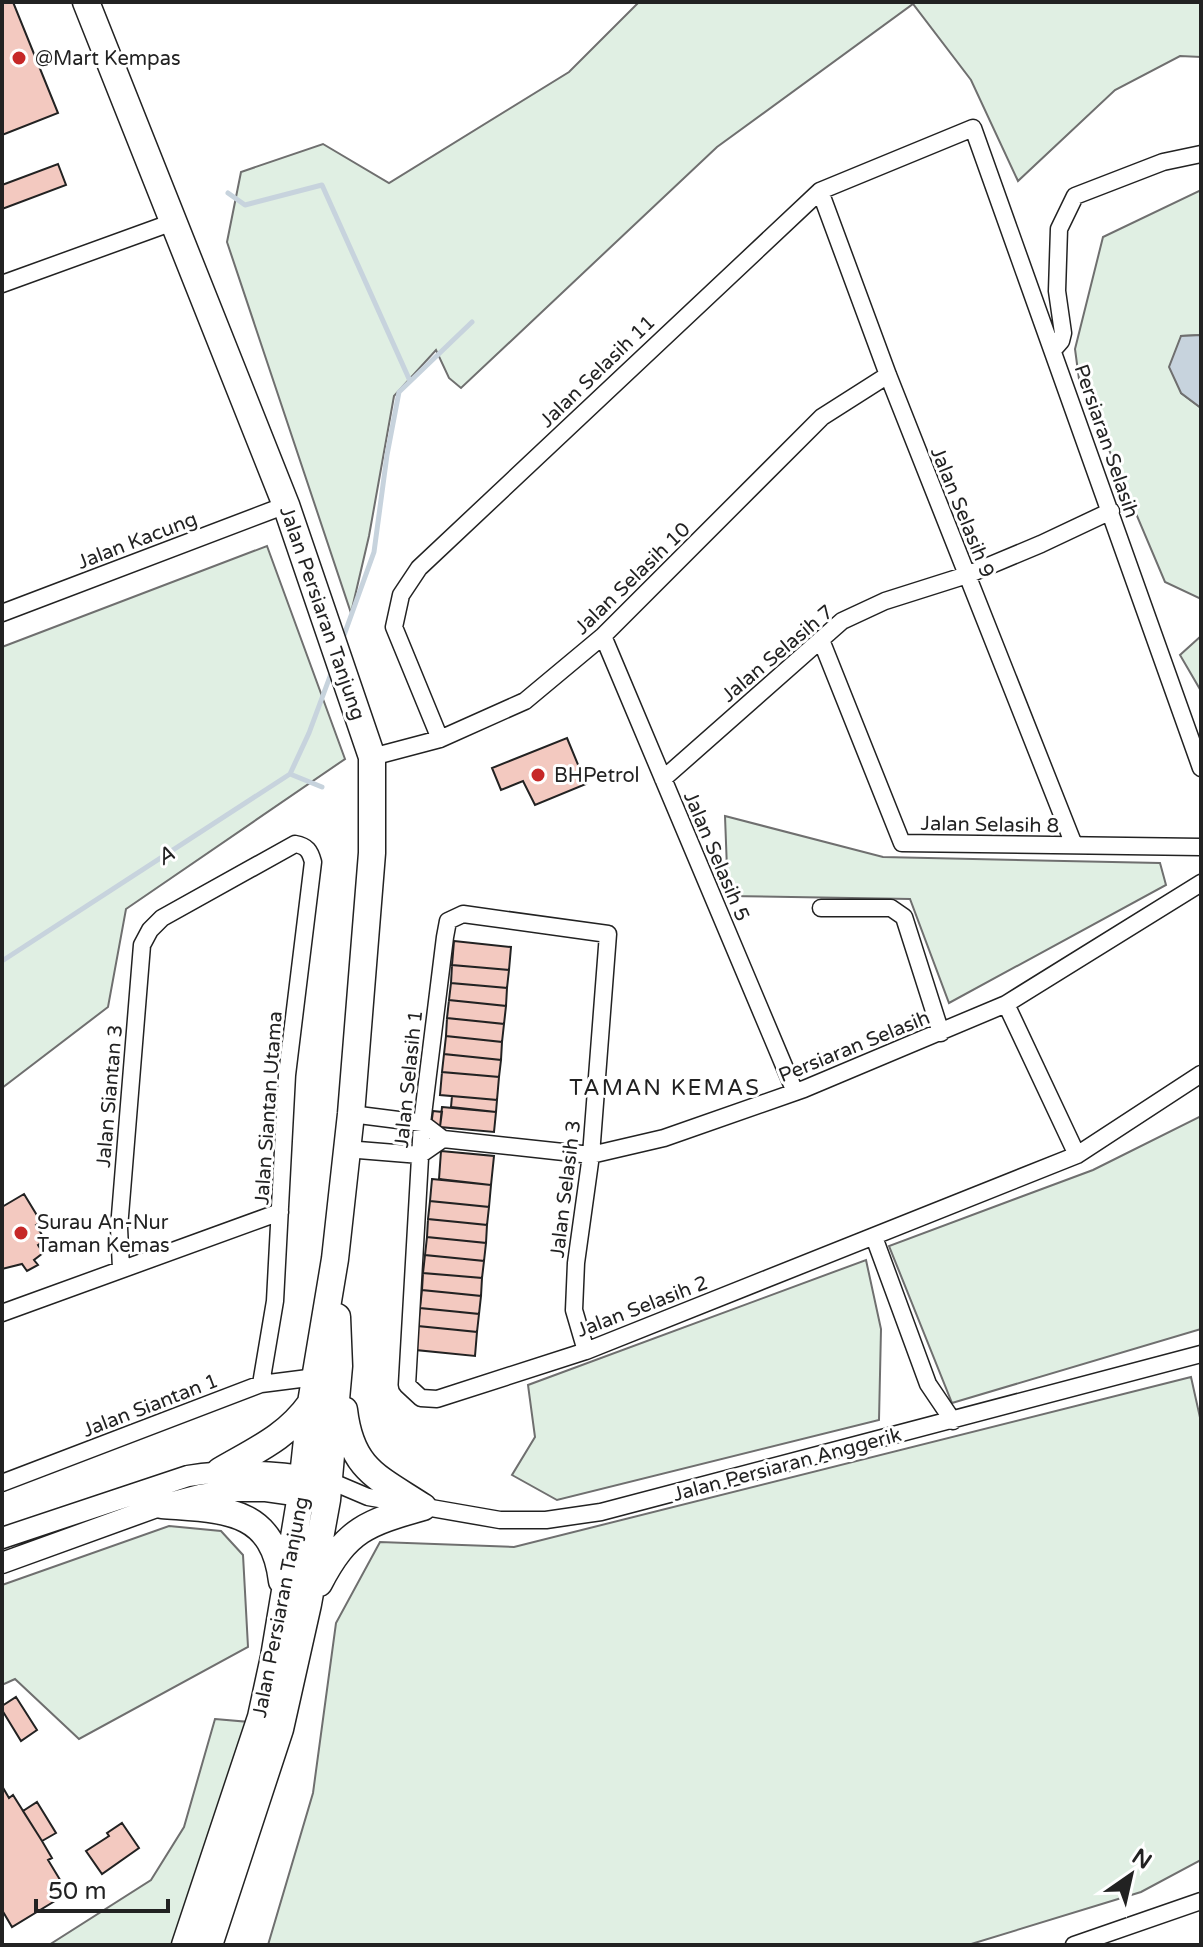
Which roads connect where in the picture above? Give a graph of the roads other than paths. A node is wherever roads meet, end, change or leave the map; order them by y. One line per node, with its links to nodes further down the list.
1 (86, 2): 5 (main road, Jalan Persiaran Tanjung)
2 (973, 128): 4 (street, Jalan Selasih 11); 7 (street, Persiaran Selasih)
3 (1201, 154): 7 (street)
4 (820, 191): 8 (street, Jalan Selasih 9); 15 (street, Jalan Selasih 11)
5 (173, 222): 6 (street); 9 (main road, Jalan Persiaran Tanjung)
6 (2, 284)
7 (1054, 349): 10 (street, Persiaran Selasih)
8 (888, 375): 11 (street, Jalan Selasih 9); 13 (street, Jalan Selasih 10)
9 (286, 505): 12 (street, Jalan Kacung); 16 (main road, Jalan Persiaran Tanjung)
10 (1111, 511): 11 (street, Jalan Selasih 7); 17 (street, Persiaran Selasih)
11 (967, 575): 14 (street, Jalan Selasih 7); 19 (street, Jalan Selasih 9)
12 (2, 613)
13 (603, 636): 15 (street, Jalan Selasih 10); 18 (street, Jalan Selasih 5)
14 (821, 640): 18 (street, Jalan Selasih 7); 19 (street, Jalan Selasih 8)
15 (440, 739): 16 (street, Jalan Selasih 10)
16 (372, 757): 29 (main road, Jalan Persiaran Tanjung)
17 (1201, 768)
18 (663, 779): 28 (street, Jalan Selasih 5)
19 (1074, 845): 20 (street, Jalan Selasih 8)
20 (1201, 847)
21 (1201, 883): 25 (street, Persiaran Selasih)
22 (821, 908): 26 (street)
23 (150, 930): 36 (street, Jalan Siantan Utama); 38 (street, Jalan Siantan 3)
24 (608, 934): 30 (street, Jalan Selasih 1); 34 (street, Jalan Selasih 3)
25 (1006, 1004): 26 (street, Persiaran Selasih); 35 (street)
26 (941, 1033): 28 (street, Persiaran Selasih)
27 (1201, 1074): 35 (street, Jalan Selasih 2)
28 (795, 1092): 34 (street, Persiaran Selasih)
29 (351, 1114): 30 (street); 32 (main road, Jalan Persiaran Tanjung)
30 (422, 1123): 31 (street); 33 (street, Jalan Selasih 1)
31 (443, 1139): 33 (street); 34 (street, Persiaran Selasih)
32 (346, 1149): 33 (street); 42 (main road, Jalan Persiaran Tanjung)
33 (420, 1155): 44 (street, Jalan Selasih 1)
34 (591, 1155): 40 (street, Jalan Selasih 3)
35 (1077, 1155): 37 (street, Jalan Selasih 2)
36 (280, 1212): 38 (street); 43 (street, Jalan Siantan Utama)
37 (874, 1237): 40 (street, Jalan Selasih 2); 45 (street)
38 (121, 1268): 39 (street)
39 (2, 1313)
40 (586, 1351): 44 (street, Jalan Selasih 2)
41 (1201, 1354): 45 (street, Jalan Persiaran Anggerik)
42 (322, 1382): 43 (street, Jalan Siantan 1); 46 (main road); 48 (main road, Jalan Persiaran Tanjung); 48 (main road, Jalan Persiaran Tanjung); 50 (main road)
43 (261, 1384): 47 (street, Jalan Siantan 1)
44 (421, 1398)
45 (953, 1421): 50 (street, Jalan Persiaran Anggerik)
46 (220, 1471): 48 (street, Jalan Persiaran Anggerik); 51 (street, Jalan Persiaran Anggerik)
47 (2, 1483)
48 (315, 1488): 49 (street, Jalan Persiaran Anggerik); 50 (street, Jalan Persiaran Anggerik); 53 (main road, Jalan Persiaran Tanjung)
49 (162, 1505): 52 (street, Jalan Persiaran Anggerik); 53 (main road)
50 (423, 1507): 53 (main road)
51 (2, 1538)
52 (2, 1563)
53 (296, 1600): 55 (main road, Jalan Persiaran Tanjung); 56 (main road, Jalan Persiaran Tanjung)
54 (1201, 1901): 57 (street)
55 (185, 1945)
56 (209, 1945)
57 (1074, 1945)

